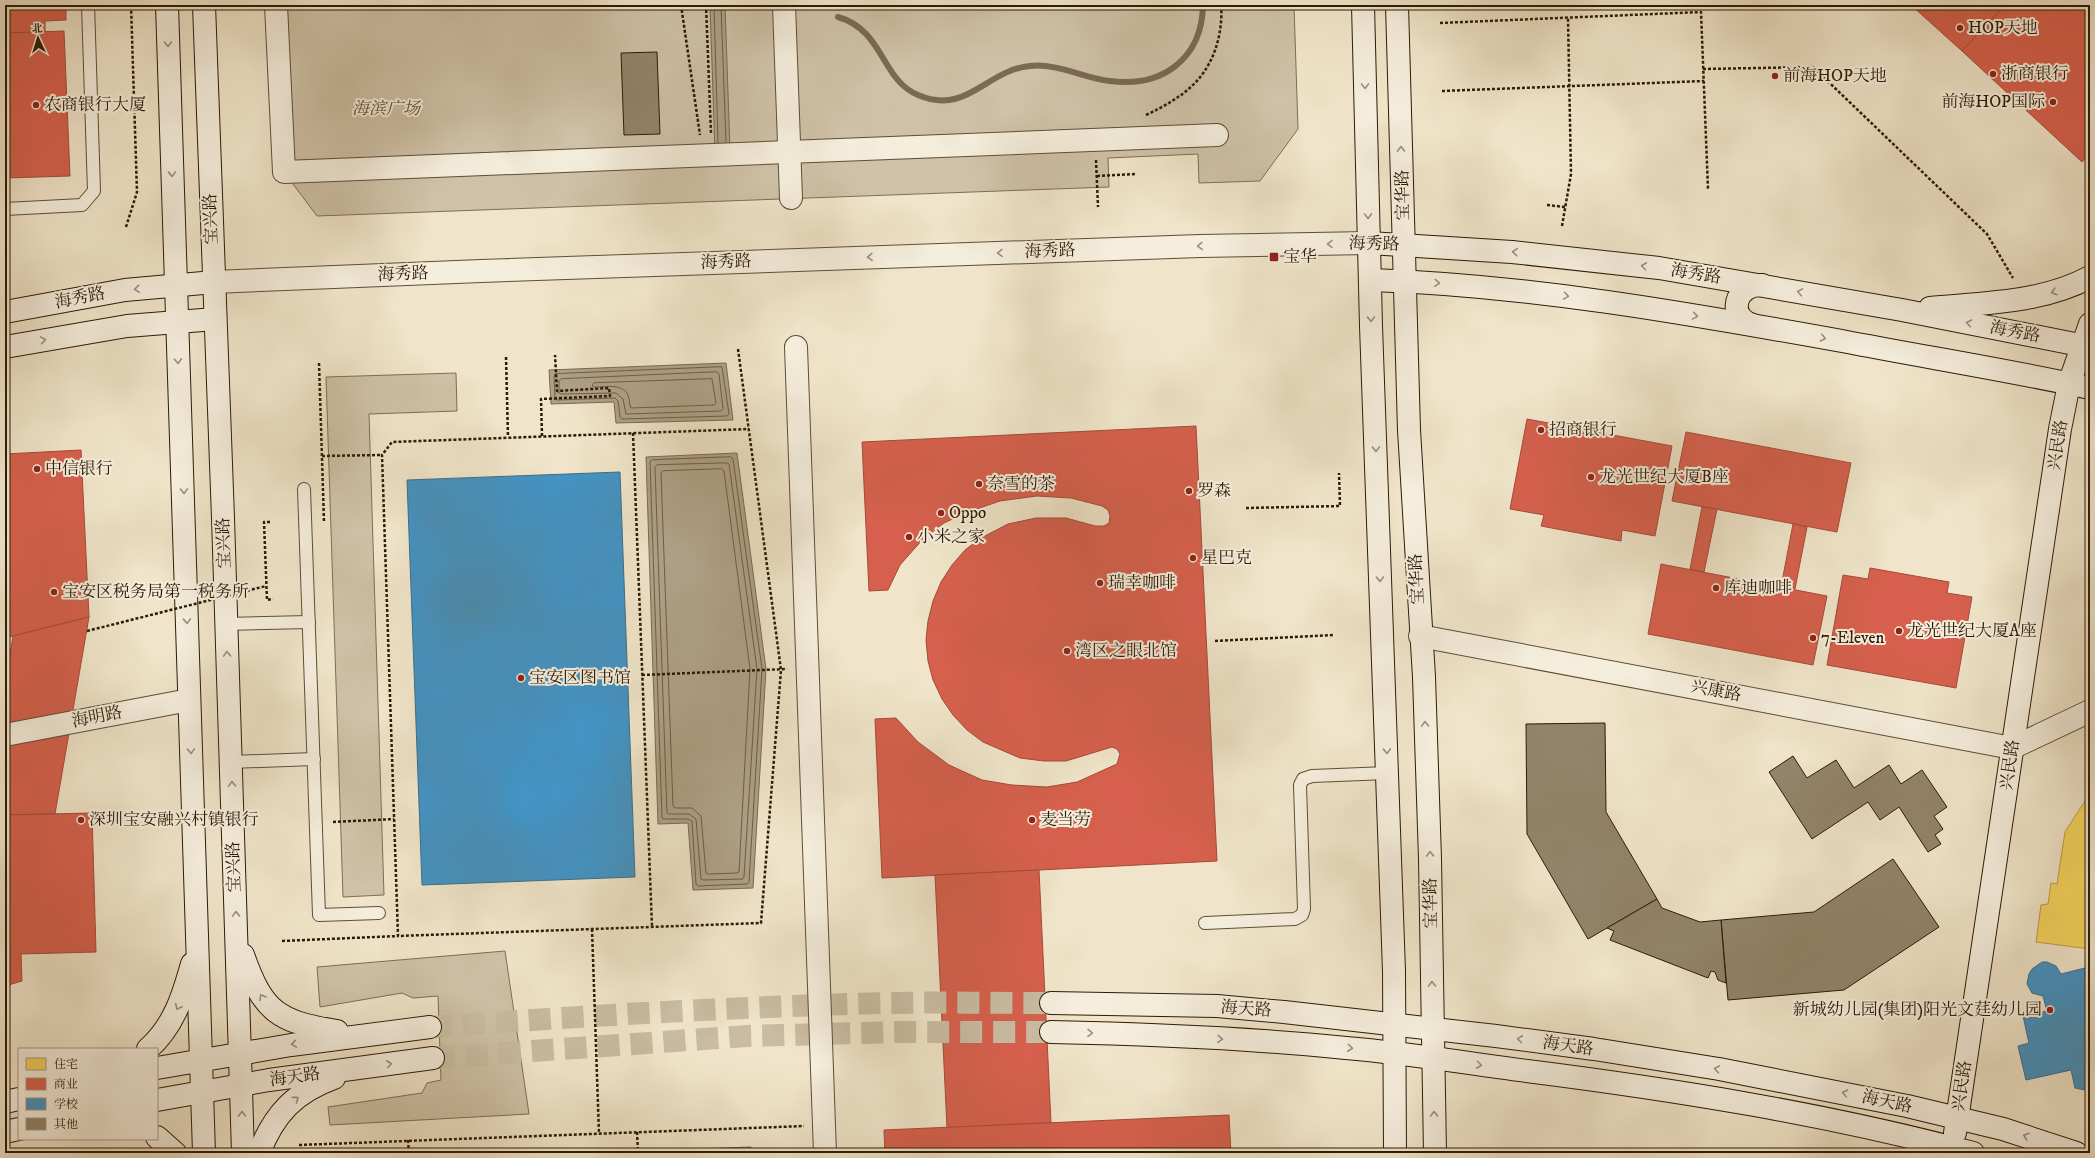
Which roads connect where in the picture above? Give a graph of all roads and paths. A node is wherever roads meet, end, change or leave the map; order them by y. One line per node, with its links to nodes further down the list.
1 (88, 5): 32 (lane)
2 (131, 5): 34 (path)
3 (167, 5): 42 (main road, one-way to 42)
4 (204, 5): 40 (main road, 宝兴路)
5 (276, 5): 24 (main road)
6 (681, 5): 24 (path)
7 (706, 5): 24 (path)
8 (784, 5): 23 (main road)
9 (1221, 5): 20 (path)
10 (1363, 5): 14 (main road, 宝华路)
11 (1397, 5): 15 (main road, 宝华路)
12 (1568, 18): 13 (path); 16 (path); 18 (path)
13 (1440, 23)
14 (1364, 46): 15 (main road); 35 (main road, 宝华路, one-way to 35)
15 (1398, 46): 36 (main road, 宝华路, one-way to 15)
16 (1703, 68): 17 (path); 41 (path)
17 (1704, 81): 18 (path); 27 (path)
18 (1569, 86): 19 (path); 31 (path)
19 (1442, 91)
20 (1142, 117)
21 (1217, 135): 22 (main road)
22 (1095, 140): 23 (main road); 26 (path)
23 (789, 152): 24 (main road); 28 (main road)
24 (707, 155)
25 (1135, 174): 26 (path)
26 (1097, 176): 30 (path)
27 (1708, 189)
28 (791, 198)
29 (1547, 205): 31 (path)
30 (1098, 207)
31 (1565, 207): 33 (path)
32 (5, 209)
33 (1562, 226)
34 (126, 227)
35 (1369, 243): 36 (main road, 海秀路); 38 (main road, 宝华路); 40 (main road, 海秀路, one-way to 40)
36 (1404, 244): 39 (main road, 宝华路); 43 (main road, 海秀路, one-way to 36)
37 (2090, 277): 46 (main road, one-way to 46)
38 (1370, 280): 39 (main road); 86 (main road, 宝华路, one-way to 86)
39 (1404, 281): 51 (main road, one-way to 51); 76 (main road, 宝华路)
40 (214, 282): 42 (main road, 海秀路); 48 (main road, 宝兴路)
41 (2016, 284)
42 (176, 285): 45 (main road, 海秀路, one-way to 45); 49 (main road)
43 (1762, 285): 46 (main road, 海秀路, one-way to 43); 51 (main road)
44 (5, 302): 45 (main road)
45 (58, 303): 47 (main road, 海秀路)
46 (1902, 310): 52 (main road, 海秀路, one-way to 46)
47 (5, 312)
48 (215, 319): 49 (main road, 海秀路); 73 (main road, 宝兴路)
49 (177, 322): 53 (main road, 海秀路, one-way to 49); 80 (main road, one-way to 80)
50 (2090, 324): 52 (main road, 兴民路)
51 (1753, 325): 58 (main road, one-way to 58)
52 (2087, 344): 58 (main road, 兴民路)
53 (5, 347)
54 (796, 347): 117 (main road)
55 (738, 349): 60 (path)
56 (555, 355): 62 (path)
57 (506, 356): 63 (path)
58 (2069, 384): 59 (main road); 83 (main road, 兴民路)
59 (2090, 388)
60 (749, 429): 61 (path); 91 (path)
61 (633, 433): 62 (path); 79 (path)
62 (542, 436): 63 (path)
63 (508, 437): 64 (path)
64 (382, 454): 65 (path); 87 (path)
65 (322, 456)
66 (1339, 474): 68 (path)
67 (304, 489): 72 (lane)
68 (1246, 508)
69 (270, 522): 70 (path)
70 (266, 586): 71 (path); 74 (path, bridge)
71 (273, 599)
72 (309, 622): 73 (lane); 84 (lane)
73 (226, 624): 85 (main road, 宝兴路, one-way to 73)
74 (86, 631)
75 (1334, 635): 77 (path)
76 (1420, 636): 83 (main road, 兴康路); 100 (main road, 宝华路, one-way to 76)
77 (1215, 641)
78 (769, 670): 79 (path)
79 (642, 675): 91 (path)
80 (190, 700): 82 (main road, 海明路); 96 (main road, one-way to 96)
81 (2090, 711): 83 (main road)
82 (5, 735)
83 (2012, 748): 116 (main road, 兴民路)
84 (314, 759): 85 (lane); 88 (lane)
85 (231, 762): 94 (main road, 宝兴路, one-way to 85)
86 (1388, 773): 90 (lane); 98 (main road, 宝华路)
87 (394, 819): 88 (path); 93 (path)
88 (316, 823): 89 (lane)
89 (379, 913)
90 (1205, 923)
91 (652, 927): 92 (path)
92 (592, 929): 93 (path); 121 (path)
93 (398, 936): 95 (path)
94 (237, 938): 102 (main road, one-way to 94); 104 (main road, 宝兴路)
95 (282, 941)
96 (198, 944): 103 (main road, one-way to 103); 107 (main road)
97 (1051, 1003): 98 (main road, 海天路)
98 (1393, 1024): 100 (main road, 海天路); 105 (main road, 宝华路)
99 (430, 1027): 102 (main road, 海天路)
100 (1432, 1029): 108 (main road, 宝华路); 116 (main road, 海天路, one-way to 100)
101 (1051, 1032): 105 (main road, 海天路, one-way to 105)
102 (360, 1035): 104 (main road, 海天路, one-way to 104)
103 (149, 1048)
104 (240, 1053): 107 (main road, 海天路); 111 (main road, 宝兴路)
105 (1393, 1054): 108 (main road, 海天路); 133 (main road, 宝华路)
106 (433, 1058): 109 (main road, 海天路, one-way to 106)
107 (201, 1059): 110 (main road, 海天路); 112 (main road)
108 (1433, 1059): 125 (main road, 海天路, one-way to 125); 134 (main road, 宝华路, one-way to 108)
109 (364, 1067): 111 (main road, 海天路); 129 (main road, one-way to 109)
110 (158, 1068)
111 (242, 1085): 112 (main road, 海天路); 128 (main road, 宝兴路, one-way to 111)
112 (202, 1092): 114 (main road, 海天路); 127 (main road)
113 (18, 1099): 115 (main road)
114 (158, 1100)
115 (5, 1102)
116 (1957, 1118): 125 (main road, 兴民路); 135 (main road, 海天路, one-way to 116)
117 (824, 1126): 120 (path); 132 (main road)
118 (18, 1129): 119 (main road)
119 (5, 1132)
120 (637, 1132): 121 (path); 131 (path)
121 (599, 1134): 123 (path)
122 (158, 1138): 126 (main road)
123 (408, 1140): 124 (path); 130 (path)
124 (299, 1144)
125 (1960, 1151)
126 (175, 1153)
127 (204, 1153)
128 (243, 1153)
129 (260, 1153)
130 (409, 1153)
131 (638, 1153)
132 (825, 1153)
133 (1395, 1153)
134 (1435, 1153)
135 (2076, 1153)

